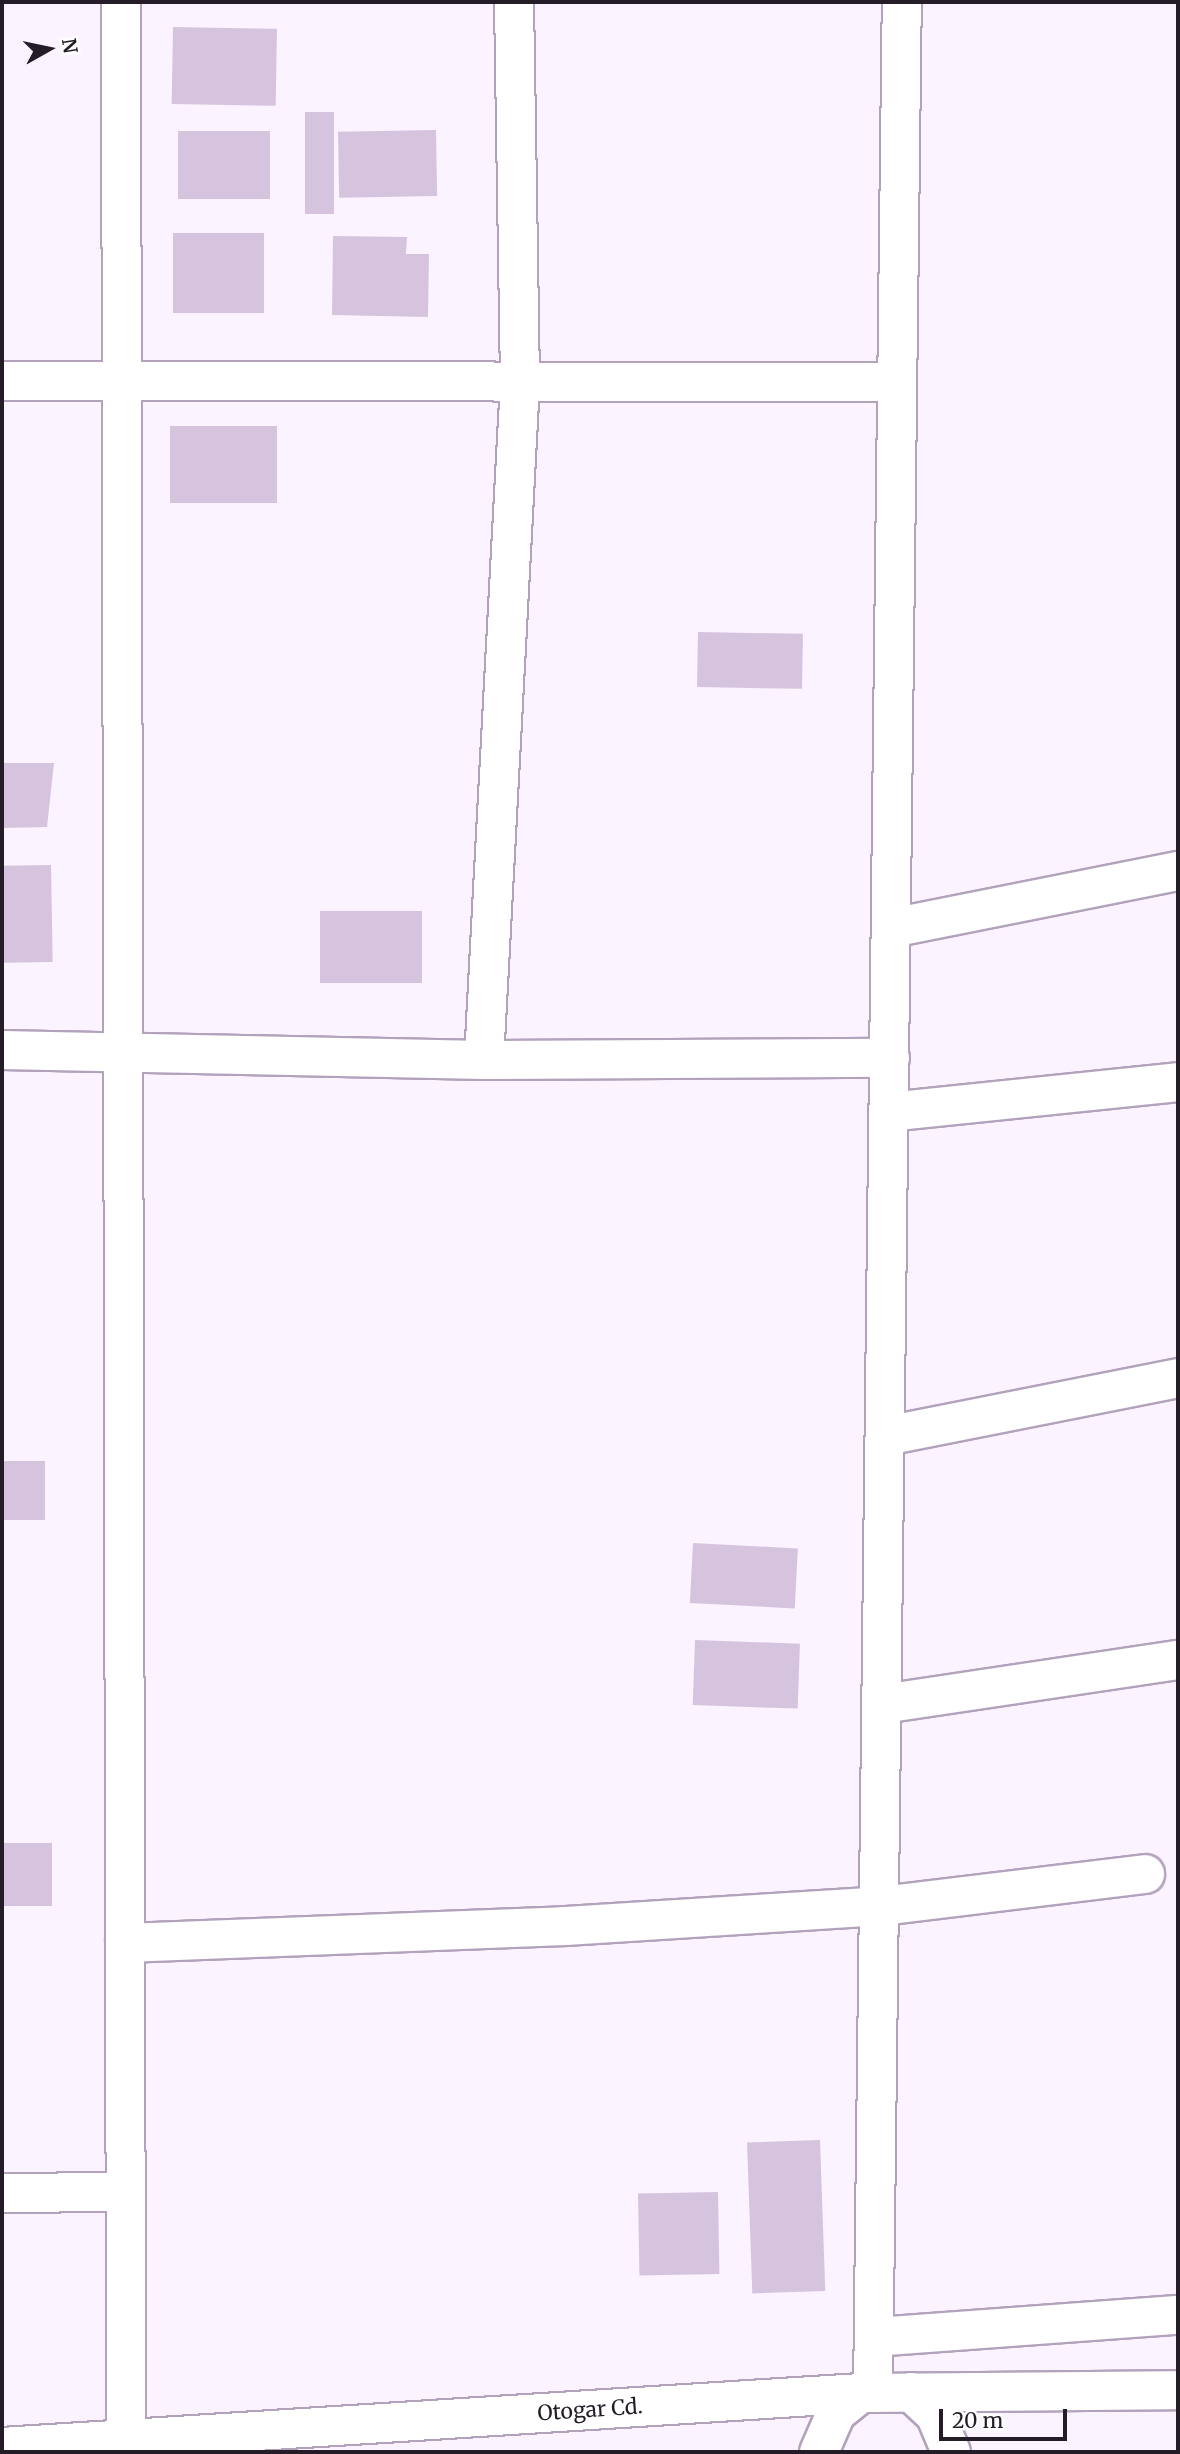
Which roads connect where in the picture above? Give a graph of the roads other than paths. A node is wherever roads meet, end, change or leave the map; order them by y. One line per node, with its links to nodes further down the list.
1 (121, 2): 5 (street)
2 (514, 2): 6 (street)
3 (902, 2): 7 (street)
4 (2, 382): 5 (street)
5 (118, 382): 6 (street); 11 (street)
6 (520, 382): 7 (street); 13 (street)
7 (897, 382): 9 (street)
8 (1178, 871): 9 (street)
9 (892, 928): 12 (street)
10 (2, 1051): 11 (street)
11 (126, 1054): 13 (street); 22 (street)
12 (890, 1058): 13 (street); 15 (street)
13 (484, 1060)
14 (1178, 1082): 15 (street)
15 (889, 1112): 17 (street)
16 (1178, 1378): 17 (street)
17 (886, 1436): 19 (street)
18 (1178, 1660): 19 (street)
19 (883, 1704): 21 (street)
20 (1145, 1874): 21 (street)
21 (881, 1906): 22 (street); 26 (street)
22 (125, 1943): 23 (street)
23 (125, 2192): 24 (street); 30 (street)
24 (2, 2193)
25 (1178, 2315): 26 (street)
26 (875, 2337): 29 (street)
27 (1178, 2390): 28 (street, Otogar Cd.)
28 (911, 2392): 29 (street, Otogar Cd.); 33 (street)
29 (867, 2393): 30 (street, Otogar Cd.); 32 (street)
30 (125, 2440): 31 (street, Otogar Cd.)
31 (2, 2447)
32 (819, 2452)
33 (951, 2452)

